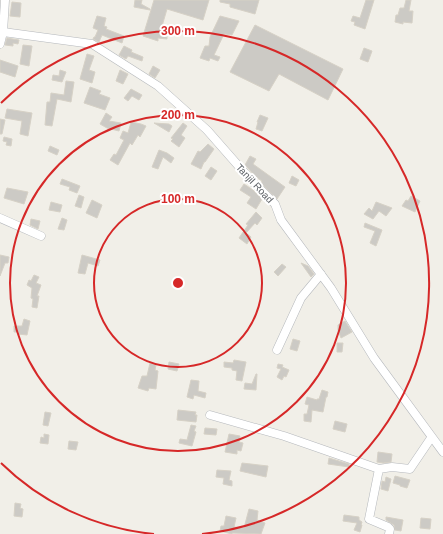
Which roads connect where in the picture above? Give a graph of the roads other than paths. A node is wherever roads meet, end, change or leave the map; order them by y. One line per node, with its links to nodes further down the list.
1 (5, 0): 2 (street)
2 (3, 32): 3 (street); 6 (street, Tanjil Road)
3 (0, 44)
4 (0, 218): 5 (street)
5 (41, 236)
6 (321, 274): 7 (street); 9 (street, Tanjil Road)
7 (277, 350)
8 (210, 415): 11 (street)
9 (431, 438): 10 (street, Tanjil Road); 11 (street)
10 (443, 452)
11 (379, 469): 12 (street)
12 (389, 534)

